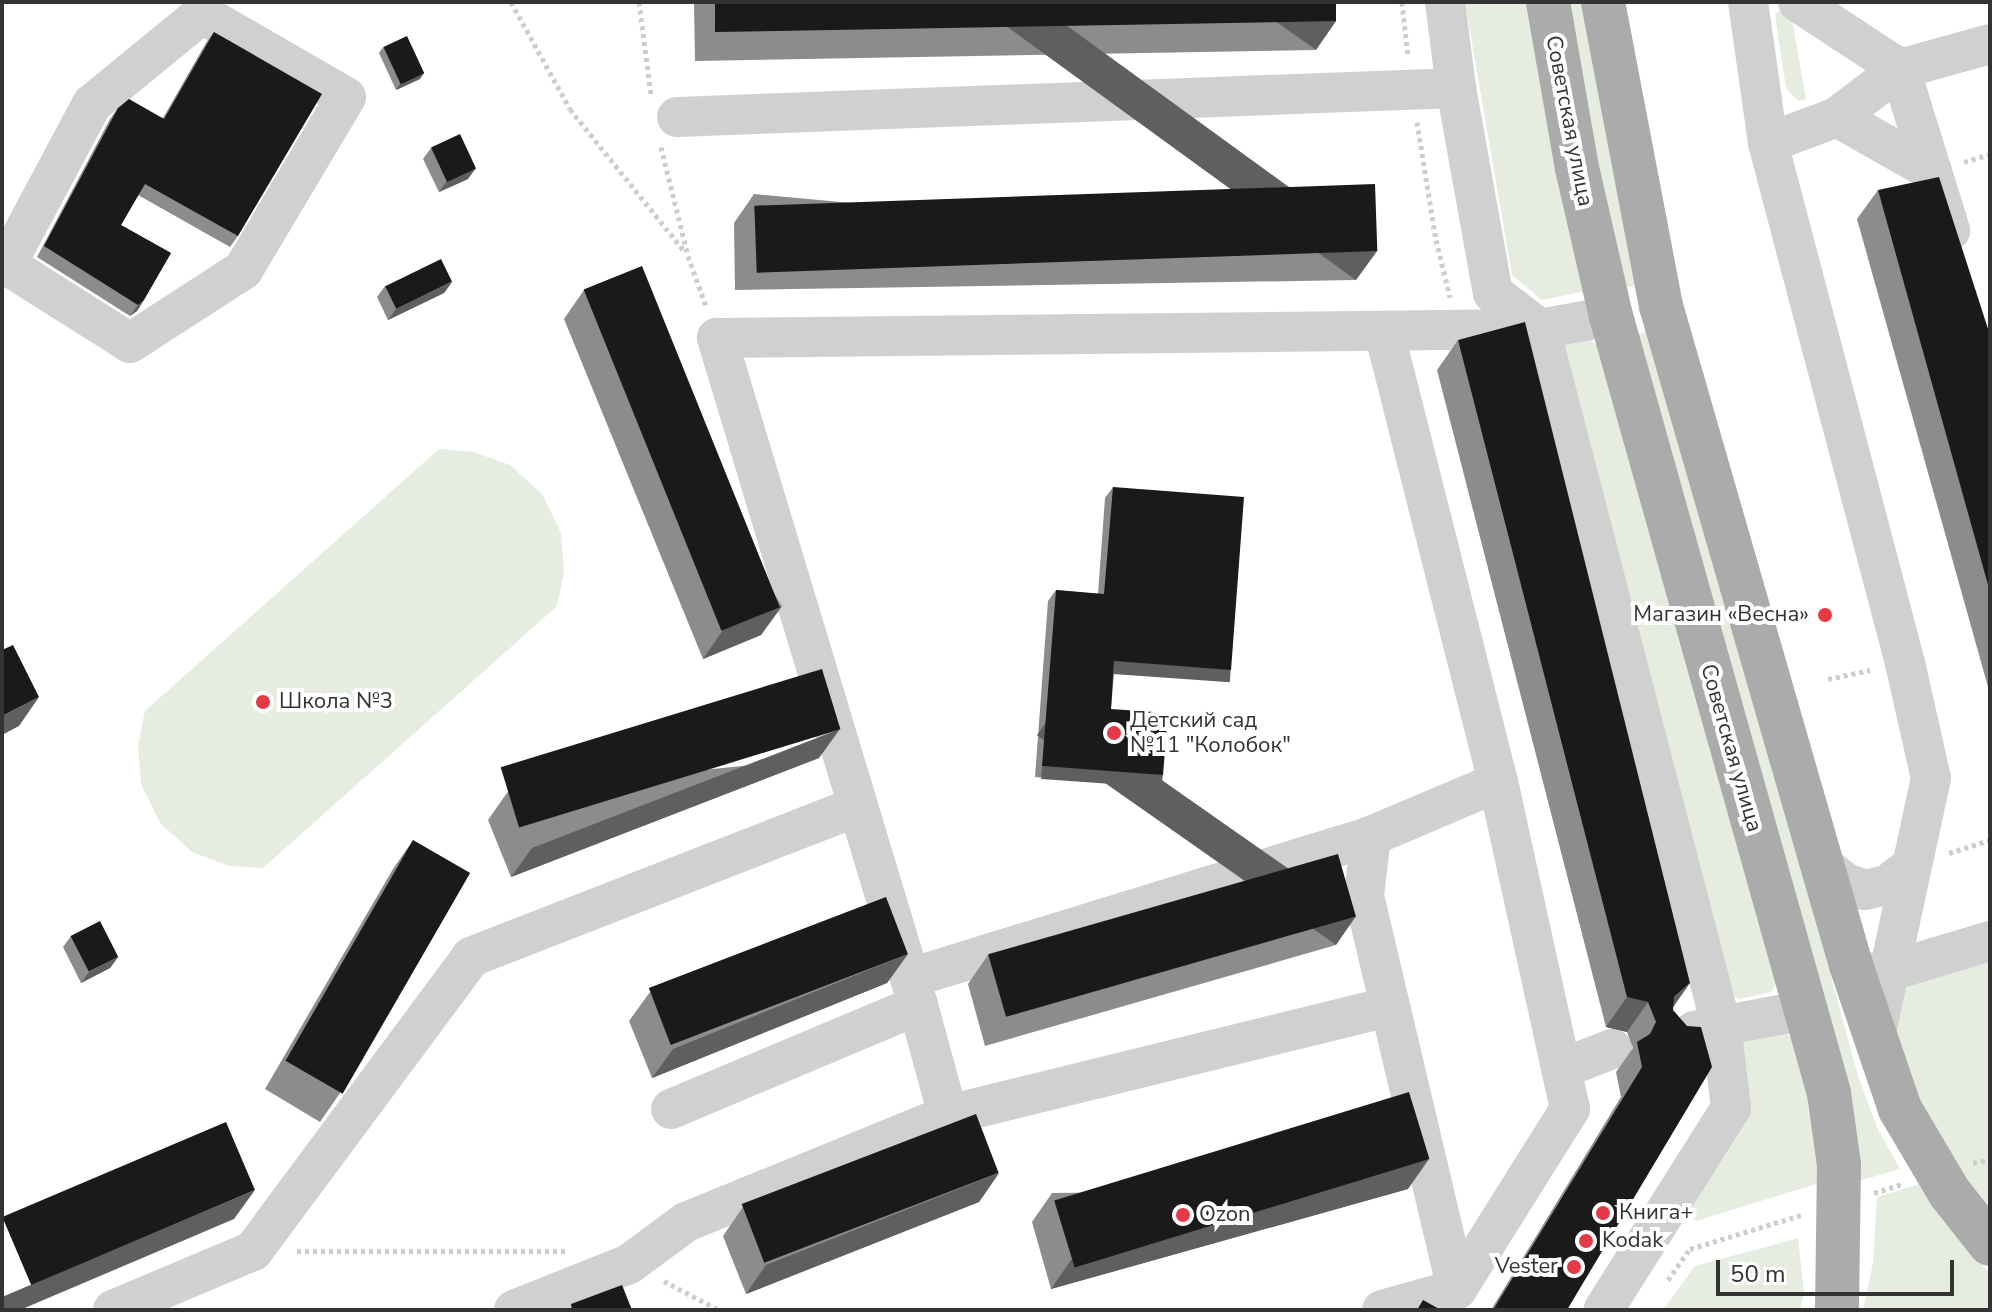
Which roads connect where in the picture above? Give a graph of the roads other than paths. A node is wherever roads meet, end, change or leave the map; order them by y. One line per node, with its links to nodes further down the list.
1 (1445, 2): 8 (lane)
2 (1548, 2): 15 (main road, Советская улица)
3 (1603, 2): 21 (main road)
4 (1748, 2): 11 (lane)
5 (1798, 2): 7 (lane)
6 (1990, 44): 7 (lane)
7 (1900, 69): 9 (lane); 12 (lane)
8 (1456, 88): 10 (lane); 16 (lane)
9 (1837, 117): 11 (lane); 12 (lane)
10 (663, 119)
11 (1768, 143): 22 (lane)
12 (1932, 171): 13 (lane)
13 (1960, 259)
14 (4, 264): 14 (lane)
15 (1611, 316): 16 (lane); 27 (main road, Советская улица)
16 (1540, 329): 17 (lane); 28 (lane)
17 (1384, 331): 18 (lane); 19 (lane)
18 (1498, 782): 20 (lane); 31 (lane)
19 (858, 806): 25 (lane); 37 (lane)
20 (1371, 836): 25 (lane); 26 (lane)
21 (1824, 866): 22 (lane); 24 (main road)
22 (1911, 866): 24 (lane)
23 (1990, 941): 24 (lane)
24 (1870, 968): 34 (main road)
25 (914, 991): 32 (lane); 33 (lane)
26 (1389, 1007): 33 (lane); 35 (lane)
27 (1805, 1010): 28 (lane); 40 (main road, Советская улица)
28 (1721, 1025): 29 (lane); 36 (lane)
29 (1674, 1035)
30 (1612, 1049): 31 (lane)
31 (1563, 1068): 35 (lane)
32 (671, 1109)
33 (948, 1115): 38 (lane)
34 (1990, 1244)
35 (1457, 1289): 39 (lane)
36 (1604, 1309)
37 (113, 1310)
38 (514, 1310)
39 (1382, 1310)
40 (1837, 1310)

